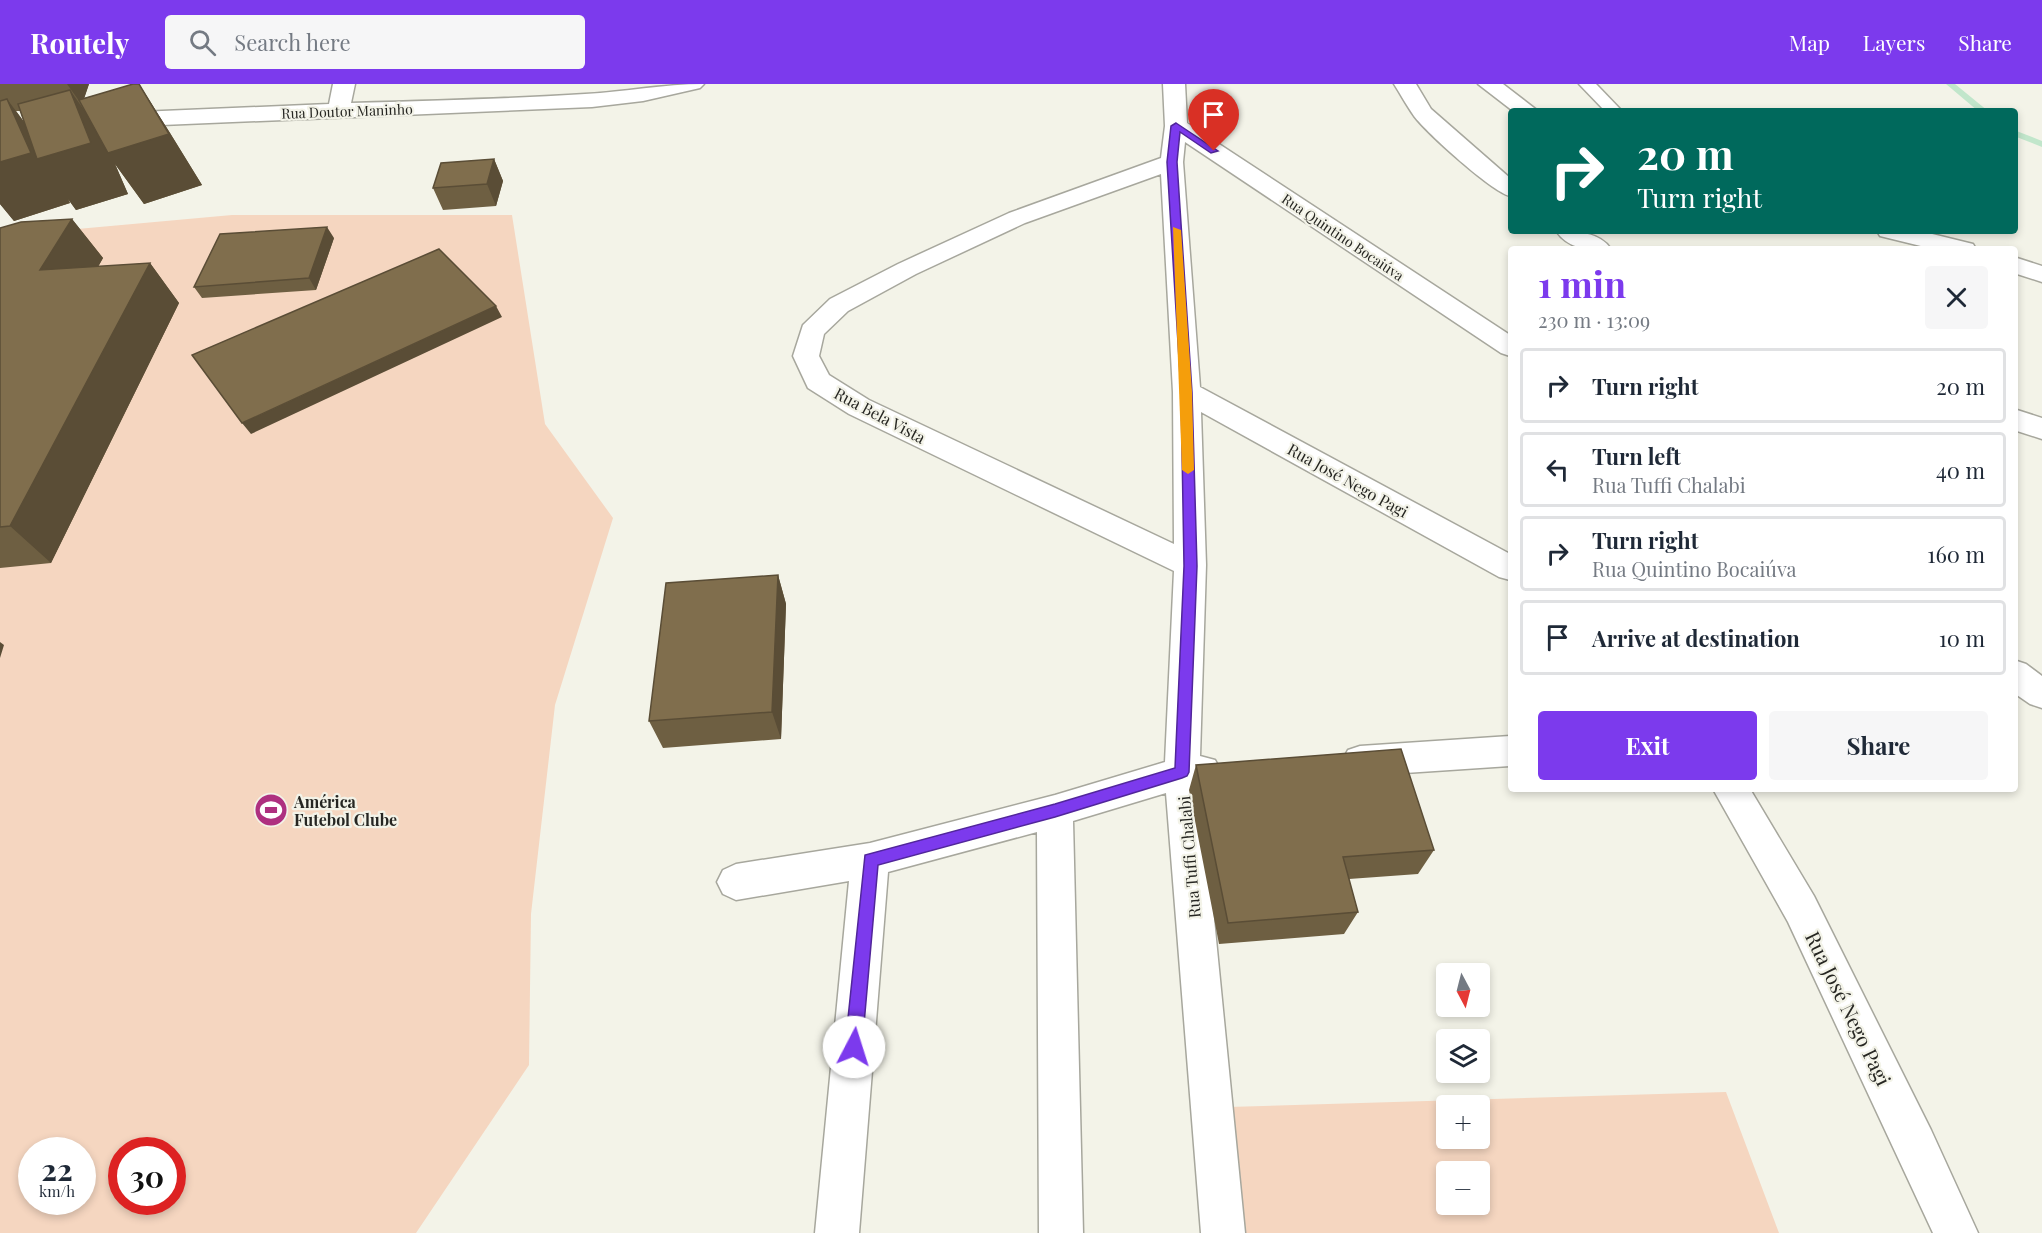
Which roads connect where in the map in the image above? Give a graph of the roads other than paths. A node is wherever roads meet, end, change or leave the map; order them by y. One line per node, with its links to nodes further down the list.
1 (344, 84): 9 (street)
2 (693, 84): 9 (street, Rua Doutor Maninho)
3 (1174, 84): 11 (street, Rua Tuffi Chalabi)
4 (1405, 84): 13 (street)
5 (1489, 84): 7 (street)
6 (1587, 84): 8 (lane)
7 (1523, 108)
8 (1611, 108)
9 (338, 112): 10 (street, Rua Doutor Maninho)
10 (97, 121)
11 (1176, 126): 12 (street, Rua Tuffi Chalabi); 20 (street, Rua Quintino Bocaiúva)
12 (1172, 162): 21 (street, Rua Tuffi Chalabi); 24 (street, Rua Bela Vista)
13 (1508, 187)
14 (1572, 234): 16 (street)
15 (1902, 234): 17 (street)
16 (1592, 246)
17 (1952, 246)
18 (2018, 266): 19 (street)
19 (2042, 274)
20 (1508, 345)
21 (1187, 392): 24 (street, Rua Tuffi Chalabi); 25 (street, Rua José Nego Pagi)
22 (2018, 420): 23 (street)
23 (2042, 429)
24 (1190, 566): 31 (street, Rua Tuffi Chalabi)
25 (1508, 567)
26 (2018, 677): 27 (street)
27 (2042, 694)
28 (1508, 751): 29 (street)
29 (1323, 763)
30 (1240, 768): 31 (street)
31 (1182, 772): 33 (street); 38 (street, Rua Tuffi Chalabi)
32 (1733, 792): 39 (street, Rua José Nego Pagi)
33 (1055, 811): 34 (street); 37 (street)
34 (870, 860): 35 (street); 36 (street)
35 (736, 882)
36 (837, 1233)
37 (1061, 1233)
38 (1223, 1233)
39 (1956, 1233)

